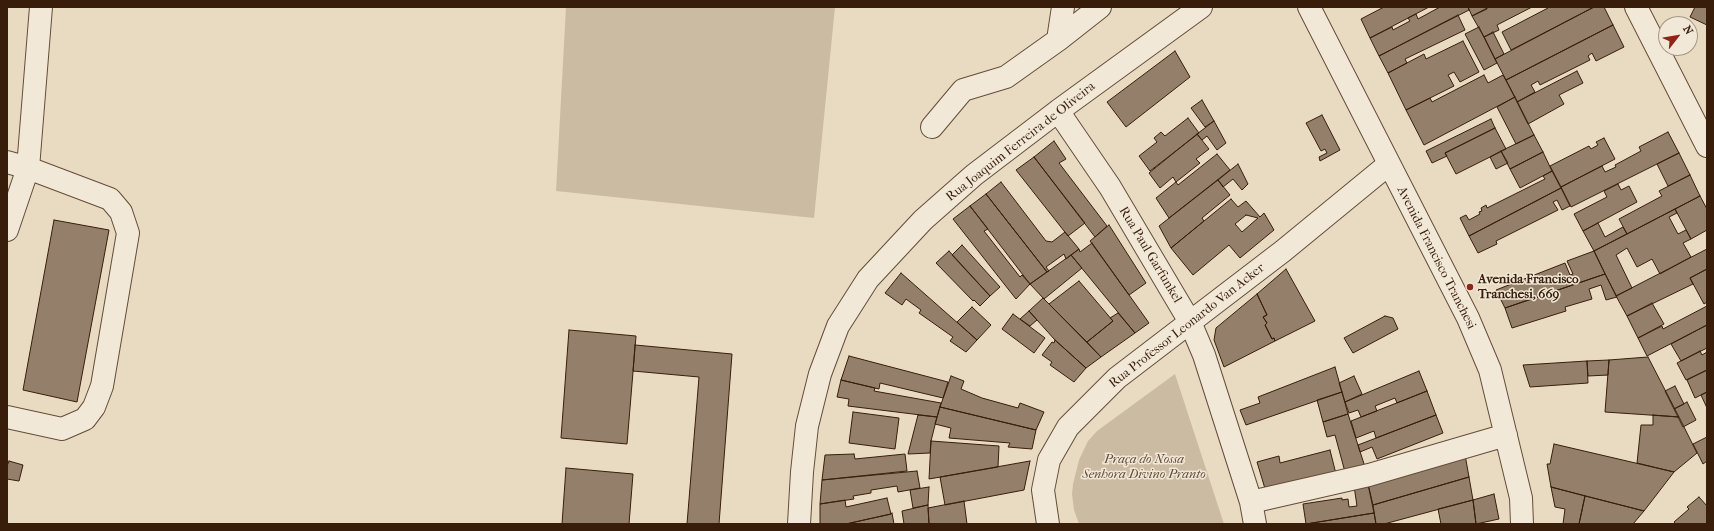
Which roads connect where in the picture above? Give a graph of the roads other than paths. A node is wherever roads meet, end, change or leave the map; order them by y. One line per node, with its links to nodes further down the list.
1 (41, 7): 13 (street)
2 (1064, 7): 7 (street)
3 (1100, 7): 7 (street)
4 (1201, 7): 8 (street, Rua Joaquim Ferreira de Oliveira)
5 (1308, 7): 12 (street, Avenida Francisco Tranchesi)
6 (1636, 7): 10 (street)
7 (1058, 40): 9 (street)
8 (1058, 111): 15 (street, Rua Paul Garfunkel); 19 (street, Rua Joaquim Ferreira de Oliveira)
9 (932, 127)
10 (1707, 146)
11 (7, 162): 13 (street)
12 (1389, 164): 15 (street, Rua Professor Leonardo Van Acker); 17 (street, Avenida Francisco Tranchesi)
13 (28, 168): 14 (street); 16 (street)
14 (7, 230)
15 (1190, 322): 18 (street, Rua Paul Garfunkel); 20 (street, Rua Professor Leonardo Van Acker)
16 (7, 417)
17 (1506, 434): 18 (street); 22 (street, Avenida Francisco Tranchesi)
18 (1251, 502): 21 (street, Rua Paul Garfunkel)
19 (799, 524)
20 (1048, 524)
21 (1255, 524)
22 (1522, 524)

